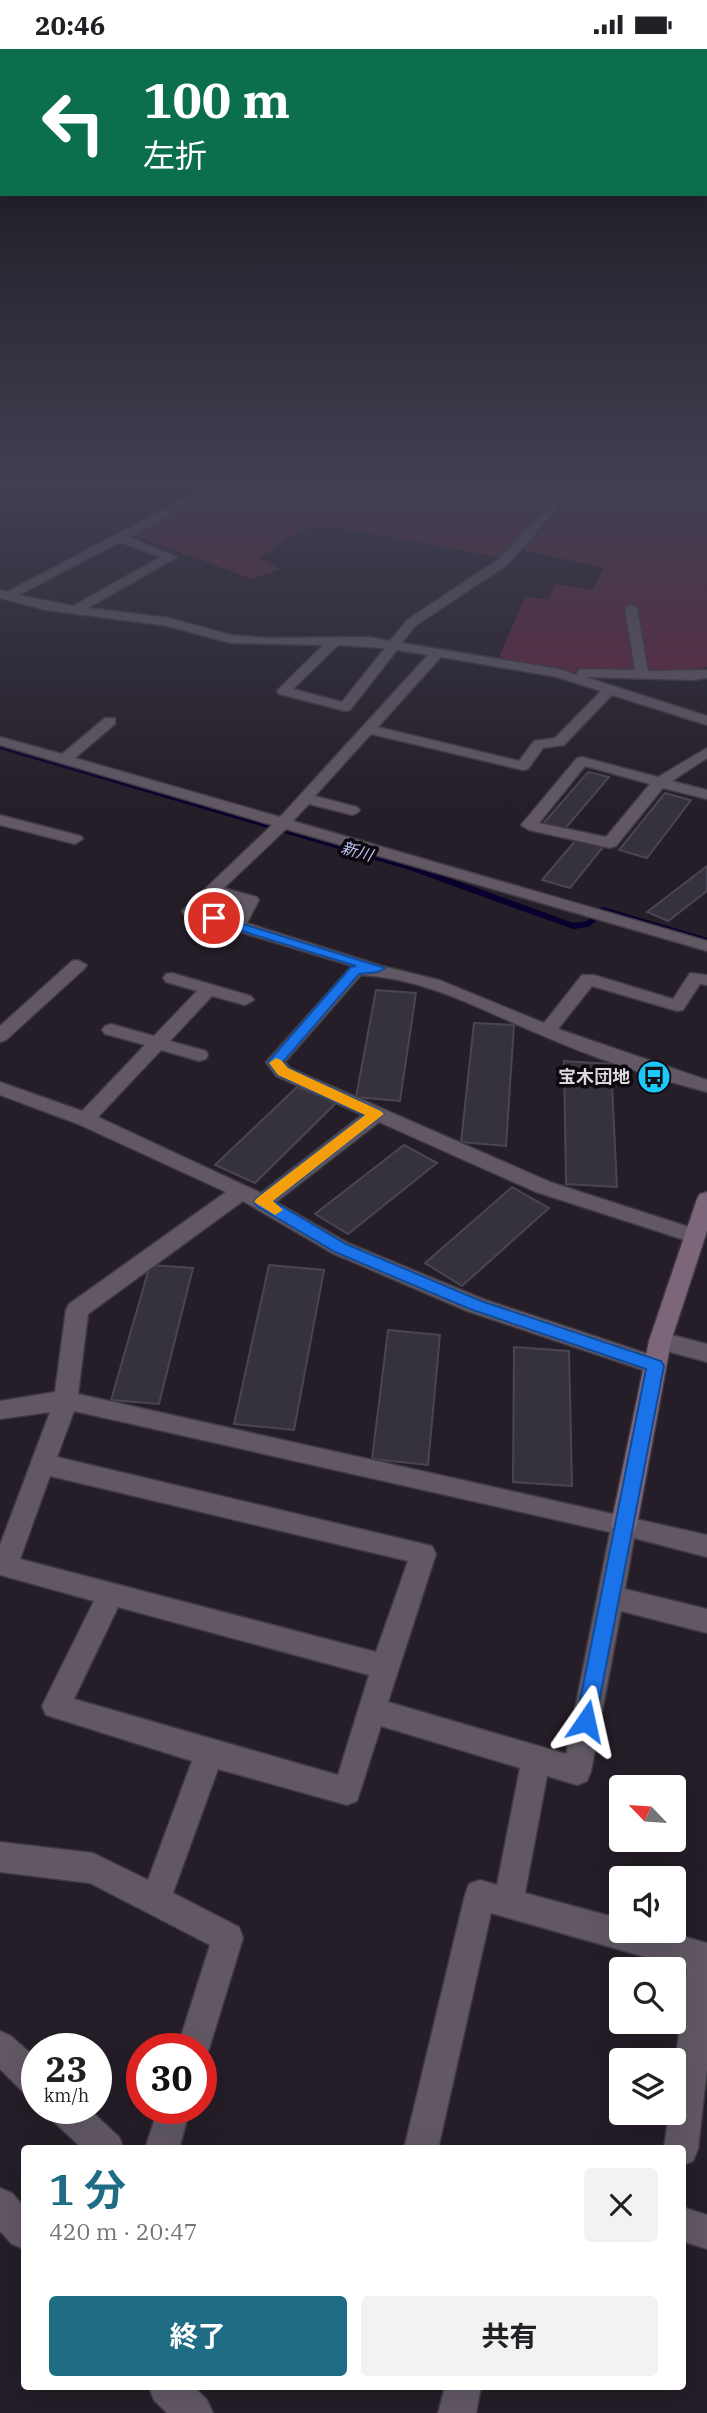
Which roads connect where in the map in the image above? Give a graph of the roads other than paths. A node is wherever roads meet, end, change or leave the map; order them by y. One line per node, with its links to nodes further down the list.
1 (112, 589): 5 (street)
2 (462, 589): 7 (street)
3 (4, 595): 5 (street)
4 (631, 608): 11 (street)
5 (75, 610): 6 (street)
6 (335, 642): 7 (street); 7 (street)
7 (396, 646): 8 (street)
8 (439, 652): 9 (street); 15 (street)
9 (559, 673): 11 (street); 12 (street)
10 (707, 674): 11 (street)
11 (642, 675)
12 (610, 689): 14 (street); 15 (street)
13 (110, 721): 18 (street)
14 (707, 721)
15 (369, 729): 21 (street)
16 (0, 741): 18 (street)
17 (707, 752): 19 (street)
18 (64, 760): 24 (street)
19 (660, 782): 19 (street); 20 (street)
20 (707, 795)
21 (305, 799): 22 (street); 24 (street)
22 (352, 810)
23 (0, 820): 25 (street)
24 (281, 825): 26 (street); 28 (street)
25 (75, 839)
26 (213, 890): 27 (street); 27 (street)
27 (237, 925): 30 (street)
28 (707, 946)
29 (78, 965): 37 (street)
30 (378, 968): 36 (street); 42 (street)
31 (172, 978): 33 (street)
32 (707, 980): 36 (street)
33 (209, 989): 34 (street); 38 (street)
34 (246, 1000)
35 (111, 1030): 38 (street)
36 (547, 1031): 40 (street)
37 (0, 1036)
38 (159, 1043): 39 (street); 43 (street)
39 (199, 1055)
40 (707, 1086)
41 (0, 1088): 43 (street)
42 (376, 1114): 46 (street); 47 (street)
43 (85, 1119): 44 (street)
44 (242, 1191): 46 (street); 51 (street)
45 (707, 1199): 47 (street)
46 (262, 1202): 50 (street)
47 (694, 1236): 48 (street)
48 (660, 1341): 49 (street); 50 (street)
49 (707, 1353)
50 (655, 1366): 54 (street)
51 (66, 1400): 52 (street); 53 (street); 54 (street)
52 (0, 1410)
53 (43, 1464): 56 (street); 59 (street)
54 (624, 1525): 55 (street); 57 (street)
55 (707, 1546)
56 (111, 1594): 59 (street); 61 (street)
57 (610, 1597): 58 (street); 62 (street)
58 (707, 1621)
59 (385, 1667): 60 (street)
60 (371, 1710): 61 (street); 62 (street)
61 (209, 1753): 64 (street)
62 (536, 1759): 65 (street)
63 (0, 1857): 64 (street)
64 (156, 1900): 67 (street)
65 (508, 1903): 66 (street); 74 (street)
66 (706, 1959): 75 (street)
67 (198, 2033)
68 (0, 2047): 69 (street)
69 (21, 2067)
70 (81, 2124): 72 (street)
71 (170, 2124): 73 (street)
72 (103, 2145)
73 (163, 2145)
74 (422, 2145)
75 (682, 2145)
76 (0, 2205): 78 (street)
77 (686, 2225): 79 (street)
78 (21, 2229)
79 (707, 2232)
80 (170, 2390): 82 (street)
81 (462, 2390): 83 (street)
82 (194, 2413)
83 (457, 2413)

